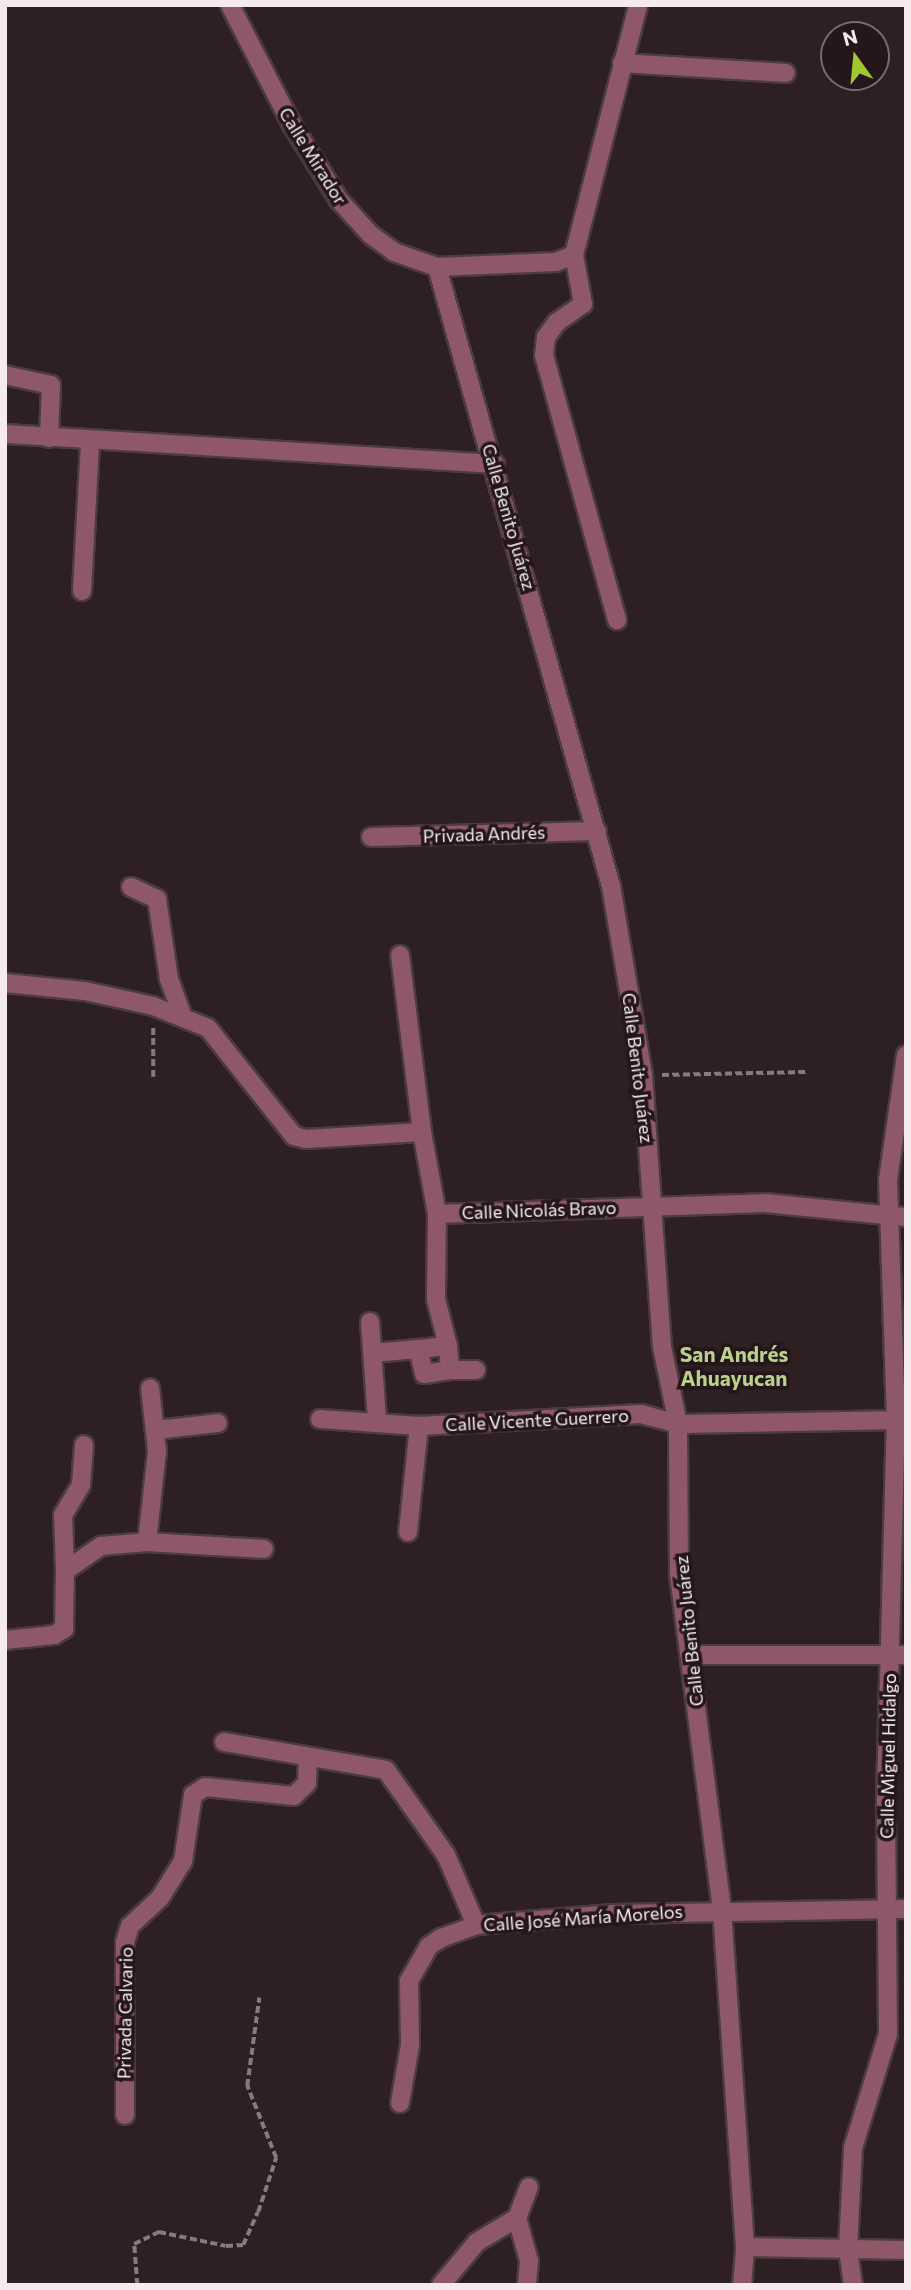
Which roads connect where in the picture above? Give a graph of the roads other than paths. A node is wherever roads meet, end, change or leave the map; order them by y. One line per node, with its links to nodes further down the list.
1 (230, 5): 6 (street, Calle Mirador)
2 (638, 5): 3 (street)
3 (622, 62): 4 (street); 5 (street)
4 (786, 73)
5 (574, 255): 6 (street); 13 (street)
6 (437, 267): 11 (street, Calle Benito Juárez)
7 (5, 375): 9 (street)
8 (5, 434): 9 (street)
9 (49, 438): 10 (street)
10 (90, 441): 11 (street); 12 (street)
11 (495, 464): 14 (street, Calle Benito Juárez)
12 (82, 592)
13 (617, 620)
14 (597, 831): 15 (street, Privada Andrés); 22 (street, Calle Benito Juárez)
15 (371, 837)
16 (131, 887): 19 (street)
17 (400, 955): 21 (street, Calle Nicolás Bravo)
18 (5, 983): 19 (street)
19 (182, 1014): 21 (street)
20 (906, 1055): 24 (street, Calle Miguel Hidalgo)
21 (422, 1132): 23 (street, Calle Nicolás Bravo)
22 (650, 1205): 23 (street, Calle Nicolás Bravo); 24 (street, Calle Nicolás Bravo); 36 (street, Calle Benito Juárez)
23 (437, 1214): 26 (street)
24 (897, 1216): 34 (street, Calle Miguel Hidalgo)
25 (370, 1322): 28 (street)
26 (448, 1346): 27 (street); 29 (street)
27 (418, 1349): 28 (street); 29 (street)
28 (373, 1353): 33 (street)
29 (450, 1370): 30 (street)
30 (476, 1370)
31 (150, 1388): 38 (street)
32 (320, 1419): 33 (street, Calle Vicente Guerrero)
33 (376, 1419): 37 (street, Calle Vicente Guerrero)
34 (901, 1420): 36 (street, Calle Vicente Guerrero); 46 (street, Calle Miguel Hidalgo)
35 (218, 1423): 38 (street)
36 (678, 1424): 37 (street, Calle Vicente Guerrero); 45 (street, Calle Benito Juárez)
37 (419, 1426): 40 (street)
38 (156, 1430): 41 (street)
39 (84, 1445): 43 (street)
40 (408, 1532)
41 (147, 1542): 42 (street); 43 (street)
42 (264, 1549)
43 (65, 1571): 44 (street)
44 (5, 1640)
45 (691, 1655): 46 (street); 51 (street, Calle Benito Juárez)
46 (897, 1656): 49 (street, Calle Miguel Hidalgo)
47 (224, 1742): 48 (street)
48 (308, 1760): 52 (street); 54 (street, Privada Calvario)
49 (887, 1909): 50 (street, Calle José María Morelos); 51 (street, Calle José María Morelos); 58 (street, Calle Miguel Hidalgo)
50 (906, 1909)
51 (722, 1910): 52 (street, Calle José María Morelos); 57 (street, Calle Benito Juárez)
52 (476, 1925): 53 (street, Calle José María Morelos)
53 (400, 2103)
54 (125, 2115)
55 (529, 2187): 56 (street)
56 (517, 2218): 60 (street); 61 (street)
57 (745, 2247): 58 (street); 62 (street, Calle Benito Juárez)
58 (848, 2248): 59 (street); 63 (street, Calle Miguel Hidalgo)
59 (906, 2250)
60 (441, 2285)
61 (527, 2285)
62 (742, 2285)
63 (853, 2285)

